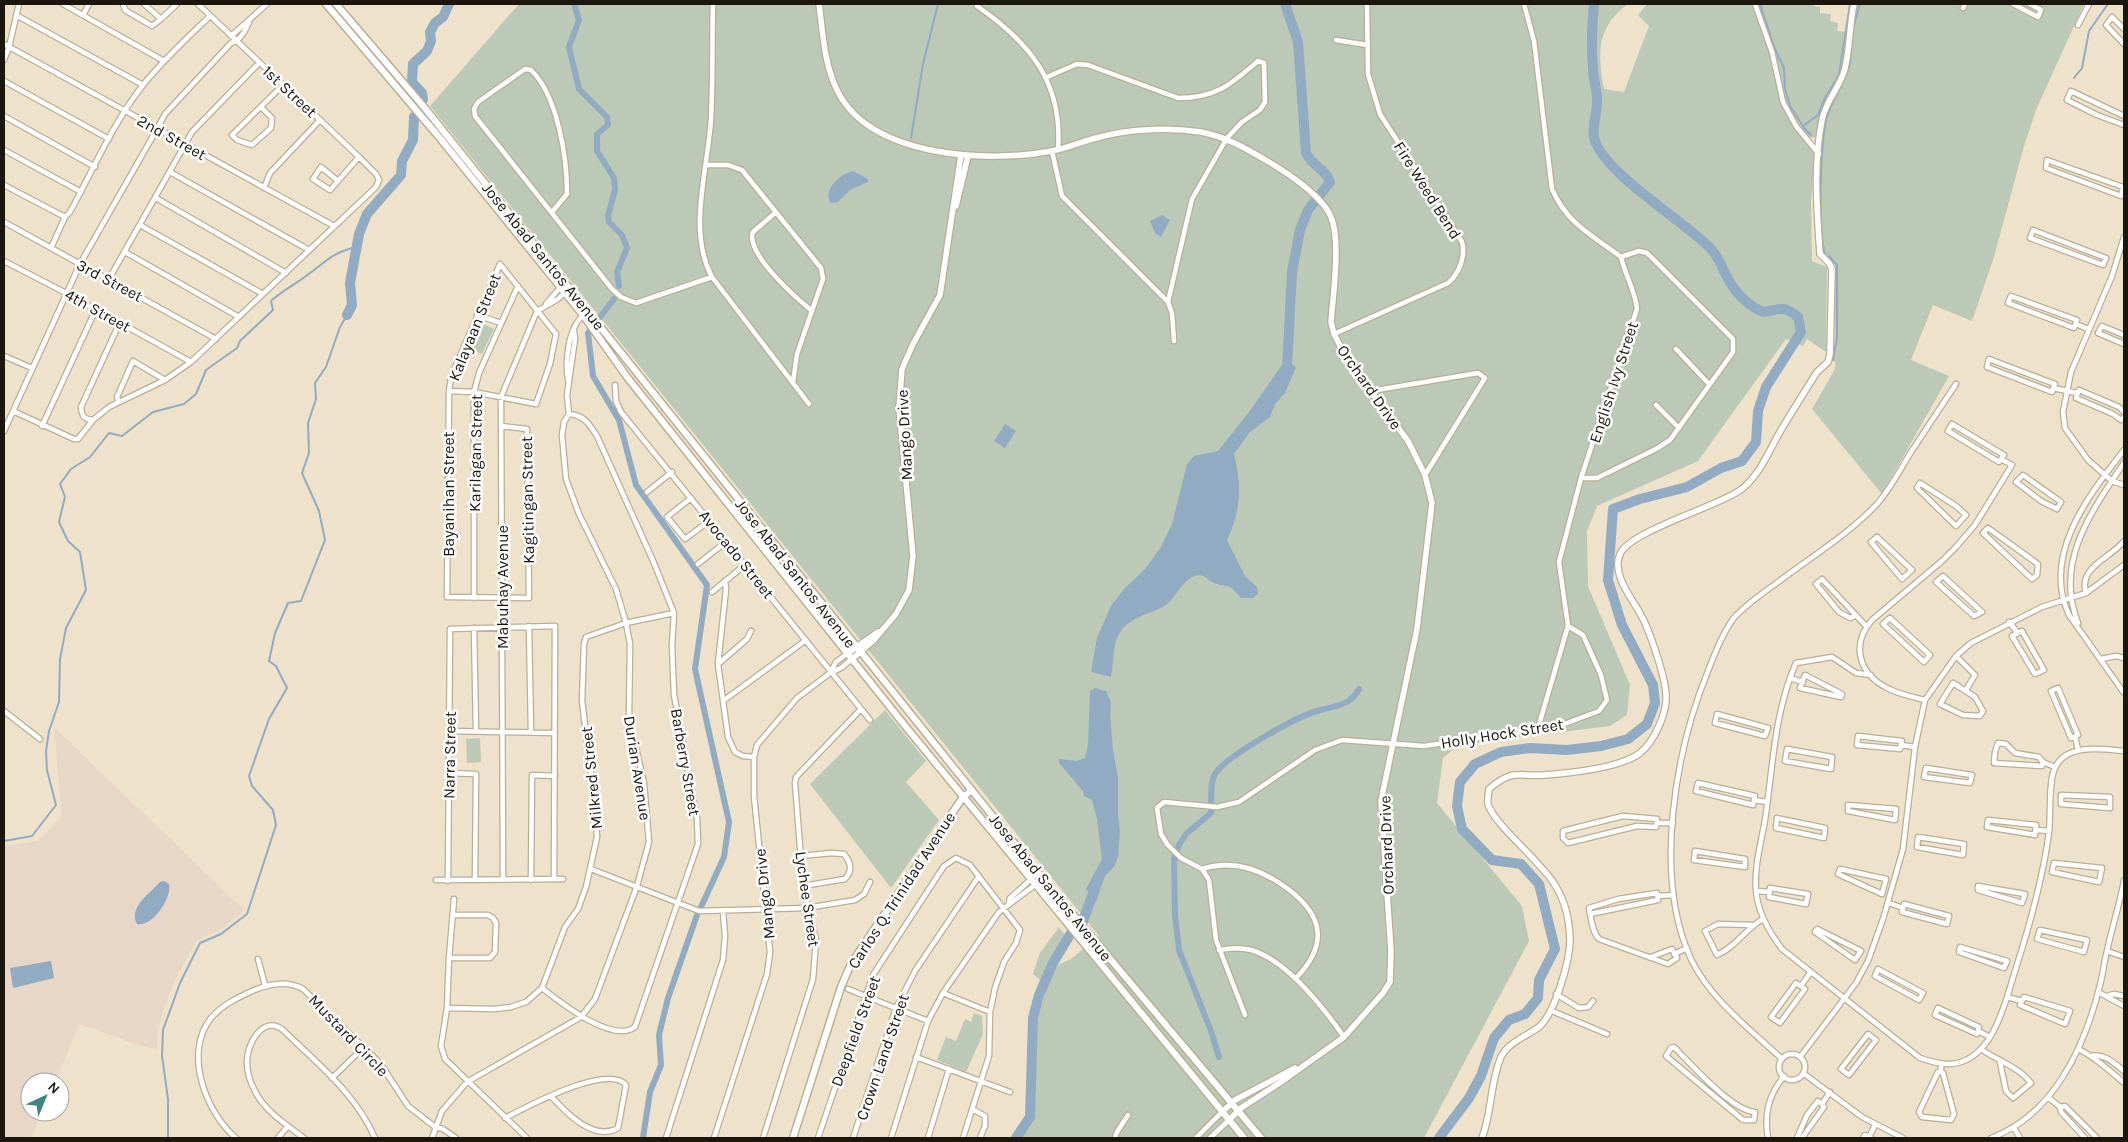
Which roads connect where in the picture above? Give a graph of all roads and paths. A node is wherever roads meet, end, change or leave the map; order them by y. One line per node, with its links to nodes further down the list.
1 (19, 4): 22 (street)
2 (63, 4): 21 (street)
3 (89, 4): 21 (street)
4 (123, 4): 24 (street)
5 (144, 4): 24 (street)
6 (177, 4): 24 (street)
7 (198, 4): 23 (street, 1st Street)
8 (267, 4): 25 (street)
9 (326, 4): 87 (main road, Jose Abad Santos Avenue)
10 (336, 4): 87 (main road, Jose Abad Santos Avenue)
11 (713, 4): 58 (street)
12 (819, 4): 56 (street, Orchard Drive)
13 (1367, 4): 33 (street, Fire Weed Bend)
14 (1524, 4): 77 (street)
15 (1755, 4): 55 (street)
16 (1854, 4): 55 (street)
17 (2013, 4): 18 (street)
18 (2030, 4)
19 (2089, 4): 26 (street)
20 (977, 6): 39 (street)
21 (83, 14): 37 (street)
22 (16, 15): 35 (street); 41 (street)
23 (210, 16): 28 (street, 1st Street); 37 (street)
24 (161, 19)
25 (249, 22): 28 (street); 30 (street)
26 (2078, 25)
27 (2124, 29): 34 (street)
28 (231, 36): 30 (street, 1st Street); 31 (street)
29 (1336, 40): 33 (street)
30 (236, 41): 31 (street); 38 (street, 1st Street)
31 (231, 43): 49 (street)
32 (4, 44): 35 (street, 2nd Street)
33 (1368, 44): 102 (street, Fire Weed Bend)
34 (2124, 44)
35 (10, 48): 36 (street); 44 (street, 2nd Street)
36 (4, 60)
37 (164, 61): 41 (street)
38 (259, 63): 42 (street, 1st Street); 52 (street)
39 (1047, 77): 50 (street); 54 (street)
40 (4, 81): 51 (street)
41 (143, 85): 44 (street)
42 (284, 85): 43 (street); 47 (street, 1st Street)
43 (261, 106): 43 (street)
44 (125, 111): 49 (street, 2nd Street); 51 (street)
45 (4, 116): 59 (street)
46 (2124, 116): 48 (street)
47 (320, 120): 57 (street, 1st Street); 63 (street)
48 (2124, 125)
49 (156, 129): 52 (street, 2nd Street); 80 (street)
50 (1227, 138): 54 (street, Orchard Drive); 90 (street); 102 (street, Orchard Drive)
51 (109, 139): 59 (street)
52 (185, 144): 60 (street); 63 (street, 2nd Street)
53 (4, 150): 64 (street)
54 (1055, 150): 56 (street, Orchard Drive); 90 (street)
55 (1818, 154): 305 (street)
56 (964, 156): 184 (street, Mango Drive)
57 (359, 157): 61 (street); 72 (street, 1st Street)
58 (706, 165): 68 (street); 84 (street)
59 (95, 166): 64 (street)
60 (170, 172): 66 (street); 75 (street)
61 (338, 181): 61 (street)
62 (4, 185): 69 (street)
63 (264, 188): 72 (street, 2nd Street)
64 (81, 192): 69 (street)
65 (2123, 192): 65 (street)
66 (156, 198): 71 (street); 83 (street)
67 (552, 212): 67 (street); 84 (street)
68 (776, 212): 92 (street); 92 (street)
69 (65, 216): 74 (street)
70 (4, 222): 74 (street, 3rd Street)
71 (140, 225): 76 (street); 89 (street)
72 (334, 226): 75 (street)
73 (2124, 237): 81 (street)
74 (51, 248): 80 (street, 3rd Street)
75 (309, 250): 83 (street)
76 (125, 252): 85 (street); 96 (street)
77 (1621, 257): 113 (street); 142 (street, English Ivy Street)
78 (2105, 261): 78 (street); 81 (street)
79 (4, 264): 88 (street, 4th Street)
80 (80, 264): 85 (street, 3rd Street); 88 (street)
81 (2116, 265): 82 (street); 100 (street)
82 (2124, 266)
83 (286, 273): 89 (street)
84 (712, 278): 112 (street)
85 (110, 279): 104 (street, 3rd Street)
86 (518, 286): 93 (street); 95 (street, Kalayaan Street); 98 (street, Karilagan Street)
87 (564, 289): 93 (street); 94 (main road, Jose Abad Santos Avenue)
88 (66, 293): 91 (street, 4th Street); 110 (street)
89 (263, 294): 96 (street)
90 (1168, 302): 105 (street)
91 (96, 309): 97 (street, 4th Street); 131 (street)
92 (811, 310): 112 (street)
93 (537, 312): 122 (street, Mabuhay Avenue); 122 (street)
94 (586, 313): 128 (street, Durian Avenue); 184 (main road, Jose Abad Santos Avenue); 185 (main road, Jose Abad Santos Avenue)
95 (478, 315): 98 (street); 117 (street, Kalayaan Street)
96 (239, 317): 104 (street)
97 (120, 322): 109 (street, 4th Street); 130 (street)
98 (501, 323): 120 (street, Karilagan Street)
99 (2076, 324): 99 (street); 100 (street)
100 (2089, 327): 101 (street); 119 (street)
101 (2100, 330): 103 (street); 106 (street)
102 (1334, 334): 118 (street, Orchard Drive)
103 (2124, 335)
104 (216, 339): 109 (street)
105 (1174, 341)
106 (2124, 344)
107 (1676, 349): 113 (street)
108 (4, 356): 110 (street)
109 (192, 362): 111 (street)
110 (32, 368): 126 (street)
111 (165, 380): 123 (street); 123 (street)
112 (793, 382): 124 (street)
113 (1709, 384): 133 (street)
114 (1956, 384): 235 (street)
115 (615, 385): 138 (street, Avocado Street)
116 (2053, 388): 116 (street); 119 (street)
117 (449, 391): 120 (street); 165 (street, Bayanihan Street)
118 (1371, 391): 140 (street, Orchard Drive); 140 (street)
119 (2067, 391): 121 (street); 141 (street)
120 (474, 392): 122 (street); 165 (street, Karilagan Street)
121 (2077, 394): 127 (street); 129 (street)
122 (501, 398): 132 (street, Mabuhay Avenue)
123 (119, 402): 130 (street)
124 (809, 404)
125 (1656, 405): 133 (street)
126 (13, 411): 131 (street); 134 (street)
127 (2124, 412)
128 (569, 414): 169 (street, Barberry Street); 174 (street, Durian Avenue)
129 (2124, 417)
130 (93, 420): 131 (street)
131 (42, 426)
132 (501, 426): 166 (street, Mabuhay Avenue); 166 (street, Kagitingan Street)
133 (1680, 428): 142 (street)
134 (4, 432)
135 (2124, 450): 141 (street)
136 (2002, 459): 136 (street); 139 (street)
137 (2124, 463): 144 (street)
138 (672, 472): 146 (street); 147 (street, Avocado Street)
139 (2009, 472): 143 (street); 150 (street)
140 (1425, 475): 211 (street, Orchard Drive)
141 (2105, 475): 144 (street); 168 (street)
142 (1581, 478): 176 (street, English Ivy Street)
143 (2020, 478): 143 (street)
144 (2112, 481): 145 (street); 167 (street)
145 (2124, 485)
146 (647, 492)
147 (691, 498): 149 (street, Avocado Street); 149 (street)
148 (1961, 520): 148 (street); 151 (street)
149 (709, 521): 153 (street, Avocado Street)
150 (1975, 525): 151 (street); 152 (street)
151 (1970, 529): 158 (street)
152 (1986, 531): 152 (street)
153 (727, 541): 155 (street); 156 (street, Avocado Street)
154 (2124, 541): 164 (street)
155 (698, 564)
156 (746, 564): 161 (street); 183 (street, Avocado Street)
157 (2124, 565): 164 (street)
158 (1929, 572): 160 (street); 162 (street)
159 (1907, 574): 159 (street); 162 (street)
160 (1939, 579): 160 (street)
161 (724, 581): 163 (street); 189 (street)
162 (1916, 583): 170 (street)
163 (712, 592)
164 (2086, 593): 167 (street)
165 (474, 598): 166 (street)
166 (503, 598): 179 (street, Mabuhay Avenue)
167 (2071, 598): 168 (street); 181 (street)
168 (2062, 601): 173 (street); 181 (street)
169 (674, 613): 174 (street, Milkred Street); 272 (street, Barberry Street)
170 (1880, 613): 172 (street); 177 (street)
171 (1855, 616): 171 (street); 177 (street)
172 (1887, 621): 172 (street)
173 (2009, 622): 182 (street); 186 (street)
174 (626, 623): 246 (street, Milkred Street); 260 (street, Durian Avenue)
175 (529, 626): 179 (street); 205 (street); 207 (street)
176 (1568, 626): 201 (street, English Ivy Street); 201 (street, Holly Hock Street)
177 (1866, 626): 191 (street)
178 (474, 628): 179 (street); 202 (street, Narra Street); 203 (street)
179 (502, 628): 204 (street, Mabuhay Avenue)
180 (751, 632): 189 (street)
181 (2081, 632): 188 (street)
182 (2018, 633): 182 (street)
183 (806, 640): 190 (street, Avocado Street); 197 (street)
184 (858, 650): 185 (street, Mango Drive); 225 (main road, Jose Abad Santos Avenue)
185 (851, 656): 190 (street, Mango Drive); 190 (street, Mango Drive); 226 (main road, Jose Abad Santos Avenue)
186 (1956, 656): 194 (street); 196 (street)
187 (2124, 658): 188 (street)
188 (2101, 659): 195 (street)
189 (718, 664): 197 (street)
190 (830, 673): 198 (street, Avocado Street); 218 (street, Mango Drive)
191 (1871, 675): 192 (street); 196 (street)
192 (1790, 678): 193 (street); 208 (street)
193 (1803, 682): 193 (street)
194 (1966, 690): 194 (street)
195 (2124, 693)
196 (1925, 700): 213 (street)
197 (723, 701): 218 (street)
198 (861, 709): 200 (street, Avocado Street); 241 (street, Lychee Street)
199 (4, 711): 210 (street)
200 (870, 720)
201 (1538, 728): 211 (street, Holly Hock Street)
202 (450, 731): 203 (street); 223 (street, Narra Street)
203 (476, 731): 204 (street)
204 (503, 732): 205 (street); 255 (street, Mabuhay Avenue)
205 (531, 732): 207 (street)
206 (1767, 732): 206 (street); 208 (street)
207 (554, 733): 224 (street)
208 (1776, 733): 216 (street)
209 (2075, 736): 209 (street); 214 (street)
210 (40, 739)
211 (1392, 743): 247 (street, Holly Hock Street); 324 (street, Orchard Drive)
212 (1901, 745): 212 (street); 213 (street)
213 (1915, 747): 221 (street)
214 (2078, 750): 215 (street); 220 (street)
215 (2124, 750)
216 (1774, 753): 217 (street); 230 (street)
217 (1786, 754): 217 (street)
218 (754, 757): 276 (street, Mango Drive)
219 (2043, 762): 219 (street); 220 (street)
220 (2055, 768): 227 (street)
221 (1913, 772): 222 (street); 232 (street)
222 (1925, 772): 222 (street)
223 (449, 773): 253 (street, Narra Street); 254 (street)
224 (555, 776): 250 (street); 256 (street)
225 (972, 790): 226 (main road, Carlos Q. Trinidad Avenue); 249 (main road, Jose Abad Santos Avenue)
226 (962, 797): 259 (main road, Jose Abad Santos Avenue); 377 (main road, Carlos Q. Trinidad Avenue)
227 (2052, 798): 228 (street); 238 (street)
228 (2061, 799): 228 (street)
229 (1754, 800): 229 (street); 230 (street)
230 (1767, 802): 233 (street)
231 (1895, 814): 231 (street); 232 (street)
232 (1907, 816): 239 (street)
233 (1765, 821): 236 (street); 243 (street)
234 (1658, 823): 234 (street); 235 (street)
235 (1674, 823): 266 (street)
236 (1777, 823): 236 (street)
237 (2036, 830): 237 (street); 238 (street)
238 (2049, 831): 244 (street)
239 (1904, 840): 240 (street); 263 (street)
240 (1917, 843): 240 (street)
241 (801, 856): 261 (street, Lychee Street); 261 (street)
242 (1745, 862): 242 (street); 243 (street)
243 (1756, 865): 264 (street)
244 (2043, 867): 245 (street); 270 (street)
245 (2054, 867): 245 (street)
246 (591, 869): 260 (street); 301 (street, Milkred Street)
247 (1202, 869): 285 (street); 298 (street)
248 (978, 876): 274 (street); 306 (street, Deepfield Street); 315 (street, Crown Land Street)
249 (1040, 876): 259 (street); 350 (main road, Jose Abad Santos Avenue)
250 (554, 879): 251 (street); 256 (street)
251 (563, 879)
252 (436, 880): 253 (street)
253 (448, 880): 254 (street)
254 (475, 880): 255 (street)
255 (503, 880): 256 (street)
256 (531, 880)
257 (2124, 880): 286 (street)
258 (870, 882): 273 (street)
259 (1033, 883): 274 (street); 355 (main road, Jose Abad Santos Avenue)
260 (637, 886): 272 (street); 319 (street, Durian Avenue)
261 (803, 886): 273 (street, Lychee Street)
262 (1884, 886): 262 (street); 263 (street)
263 (1893, 889): 271 (street)
264 (1756, 891): 265 (street); 280 (street)
265 (1770, 892): 265 (street)
266 (1673, 895): 267 (street); 284 (street)
267 (1658, 896): 278 (street); 278 (street)
268 (454, 899): 279 (street)
269 (2024, 899): 269 (street); 270 (street)
270 (2035, 902): 282 (street)
271 (1889, 903): 275 (street); 293 (street)
272 (677, 904): 277 (street); 319 (street, Barberry Street)
273 (807, 908): 276 (street); 376 (street, Lychee Street)
274 (1004, 908): 304 (street); 317 (street)
275 (1903, 908): 275 (street)
276 (767, 910): 277 (street); 375 (street, Mango Drive)
277 (723, 912): 374 (street)
278 (1590, 914): 289 (street)
279 (454, 915): 291 (street); 291 (street)
280 (1763, 919): 281 (street); 297 (street)
281 (1752, 925): 281 (street)
282 (2028, 932): 283 (street); 295 (street)
283 (2038, 934): 283 (street)
284 (1687, 948): 287 (street); 334 (street)
285 (1219, 950): 298 (street); 318 (street)
286 (2106, 951): 290 (street); 303 (street)
287 (1674, 954): 289 (street); 289 (street)
288 (1858, 956): 288 (street); 293 (street)
289 (1651, 957)
290 (2124, 957)
291 (449, 958): 314 (street)
292 (258, 959): 299 (street)
293 (1867, 964): 296 (street); 310 (street)
294 (2006, 964): 294 (street); 295 (street)
295 (2016, 968): 309 (street)
296 (1876, 972): 296 (street)
297 (1810, 973): 300 (street); 310 (street)
298 (1296, 978): 324 (street)
299 (265, 985): 328 (street, Mustard Circle); 366 (street, Mustard Circle)
300 (1801, 986): 300 (street)
301 (542, 988): 314 (street); 319 (street, Barberry Street)
302 (848, 989): 306 (street)
303 (2098, 992): 307 (street); 330 (street)
304 (943, 993): 317 (street); 320 (street)
305 (1556, 994): 311 (street); 316 (street)
306 (864, 996): 315 (street); 378 (street, Deepfield Street)
307 (2107, 996): 308 (street); 313 (street)
308 (2124, 996)
309 (2007, 997): 312 (street); 325 (street)
310 (1846, 999): 321 (street); 333 (street)
311 (1593, 1001)
312 (2022, 1001): 312 (street)
313 (2124, 1006)
314 (447, 1008): 344 (street)
315 (896, 1008): 320 (street); 379 (street, Crown Land Street)
316 (1552, 1011): 323 (street); 389 (street)
317 (990, 1012): 343 (street)
318 (1245, 1015)
319 (581, 1017): 344 (street, Durian Avenue)
320 (928, 1021): 332 (street)
321 (1880, 1027): 326 (street); 336 (street)
322 (1978, 1031): 322 (street); 325 (street)
323 (1607, 1034)
324 (1344, 1037): 327 (street, Orchard Drive)
325 (1990, 1037): 329 (street)
326 (1872, 1038): 326 (street)
327 (1337, 1042): 350 (street, Orchard Drive); 354 (street, Orchard Drive)
328 (363, 1048): 342 (street); 363 (street, Mustard Circle)
329 (1981, 1049): 335 (street); 336 (street)
330 (2078, 1049): 331 (street); 349 (street)
331 (2091, 1056): 338 (street); 345 (street)
332 (916, 1057): 337 (street); 380 (street)
333 (1800, 1057): 334 (street); 340 (street)
334 (1782, 1059): 341 (street)
335 (2000, 1062): 335 (street)
336 (1941, 1064): 339 (street)
337 (949, 1069): 343 (street); 381 (street)
338 (2124, 1071)
339 (1940, 1072): 339 (street)
340 (1803, 1073): 341 (street); 347 (street)
341 (1784, 1076): 358 (street)
342 (332, 1078): 362 (street); 369 (street)
343 (981, 1081): 346 (street); 353 (street)
344 (467, 1082): 359 (street); 363 (street, Durian Avenue)
345 (2124, 1083)
346 (1010, 1092)
347 (1830, 1092): 351 (street); 361 (street)
348 (551, 1096): 359 (street); 365 (street); 373 (street)
349 (2048, 1097): 352 (street); 364 (street)
350 (1231, 1103): 354 (main road, Jose Abad Santos Avenue); 355 (street, Orchard Drive)
351 (1822, 1104): 391 (street); 392 (street)
352 (2060, 1107): 398 (street); 399 (street)
353 (972, 1109): 382 (street); 383 (street)
354 (1238, 1111): 360 (street, Orchard Drive); 388 (main road, Jose Abad Santos Avenue)
355 (1222, 1112): 360 (main road, Jose Abad Santos Avenue); 385 (street, Orchard Drive)
356 (1128, 1115): 384 (street)
357 (1755, 1116): 357 (street); 358 (street)
358 (1766, 1117): 390 (street)
359 (505, 1118): 372 (street)
360 (1229, 1120): 386 (street, Orchard Drive); 387 (main road, Jose Abad Santos Avenue)
361 (1875, 1125): 394 (street); 395 (street)
362 (288, 1126): 367 (street); 368 (street)
363 (434, 1127): 370 (street, Durian Avenue); 371 (street, Mustard Circle)
364 (2014, 1128): 396 (street); 397 (street)
365 (582, 1131)
366 (236, 1138)
367 (278, 1138)
368 (304, 1138)
369 (375, 1138)
370 (432, 1138)
371 (456, 1138)
372 (527, 1138)
373 (597, 1138)
374 (666, 1138)
375 (714, 1138)
376 (763, 1138)
377 (792, 1138)
378 (818, 1138)
379 (853, 1138)
380 (890, 1138)
381 (928, 1138)
382 (963, 1138)
383 (980, 1138)
384 (1115, 1138)
385 (1196, 1138)
386 (1210, 1138)
387 (1244, 1138)
388 (1261, 1138)
389 (1482, 1138)
390 (1768, 1138)
391 (1797, 1138)
392 (1802, 1138)
393 (1863, 1138): 394 (street)
394 (1870, 1138)
395 (1902, 1138)
396 (1991, 1138)
397 (2020, 1138)
398 (2085, 1138)
399 (2097, 1138)

